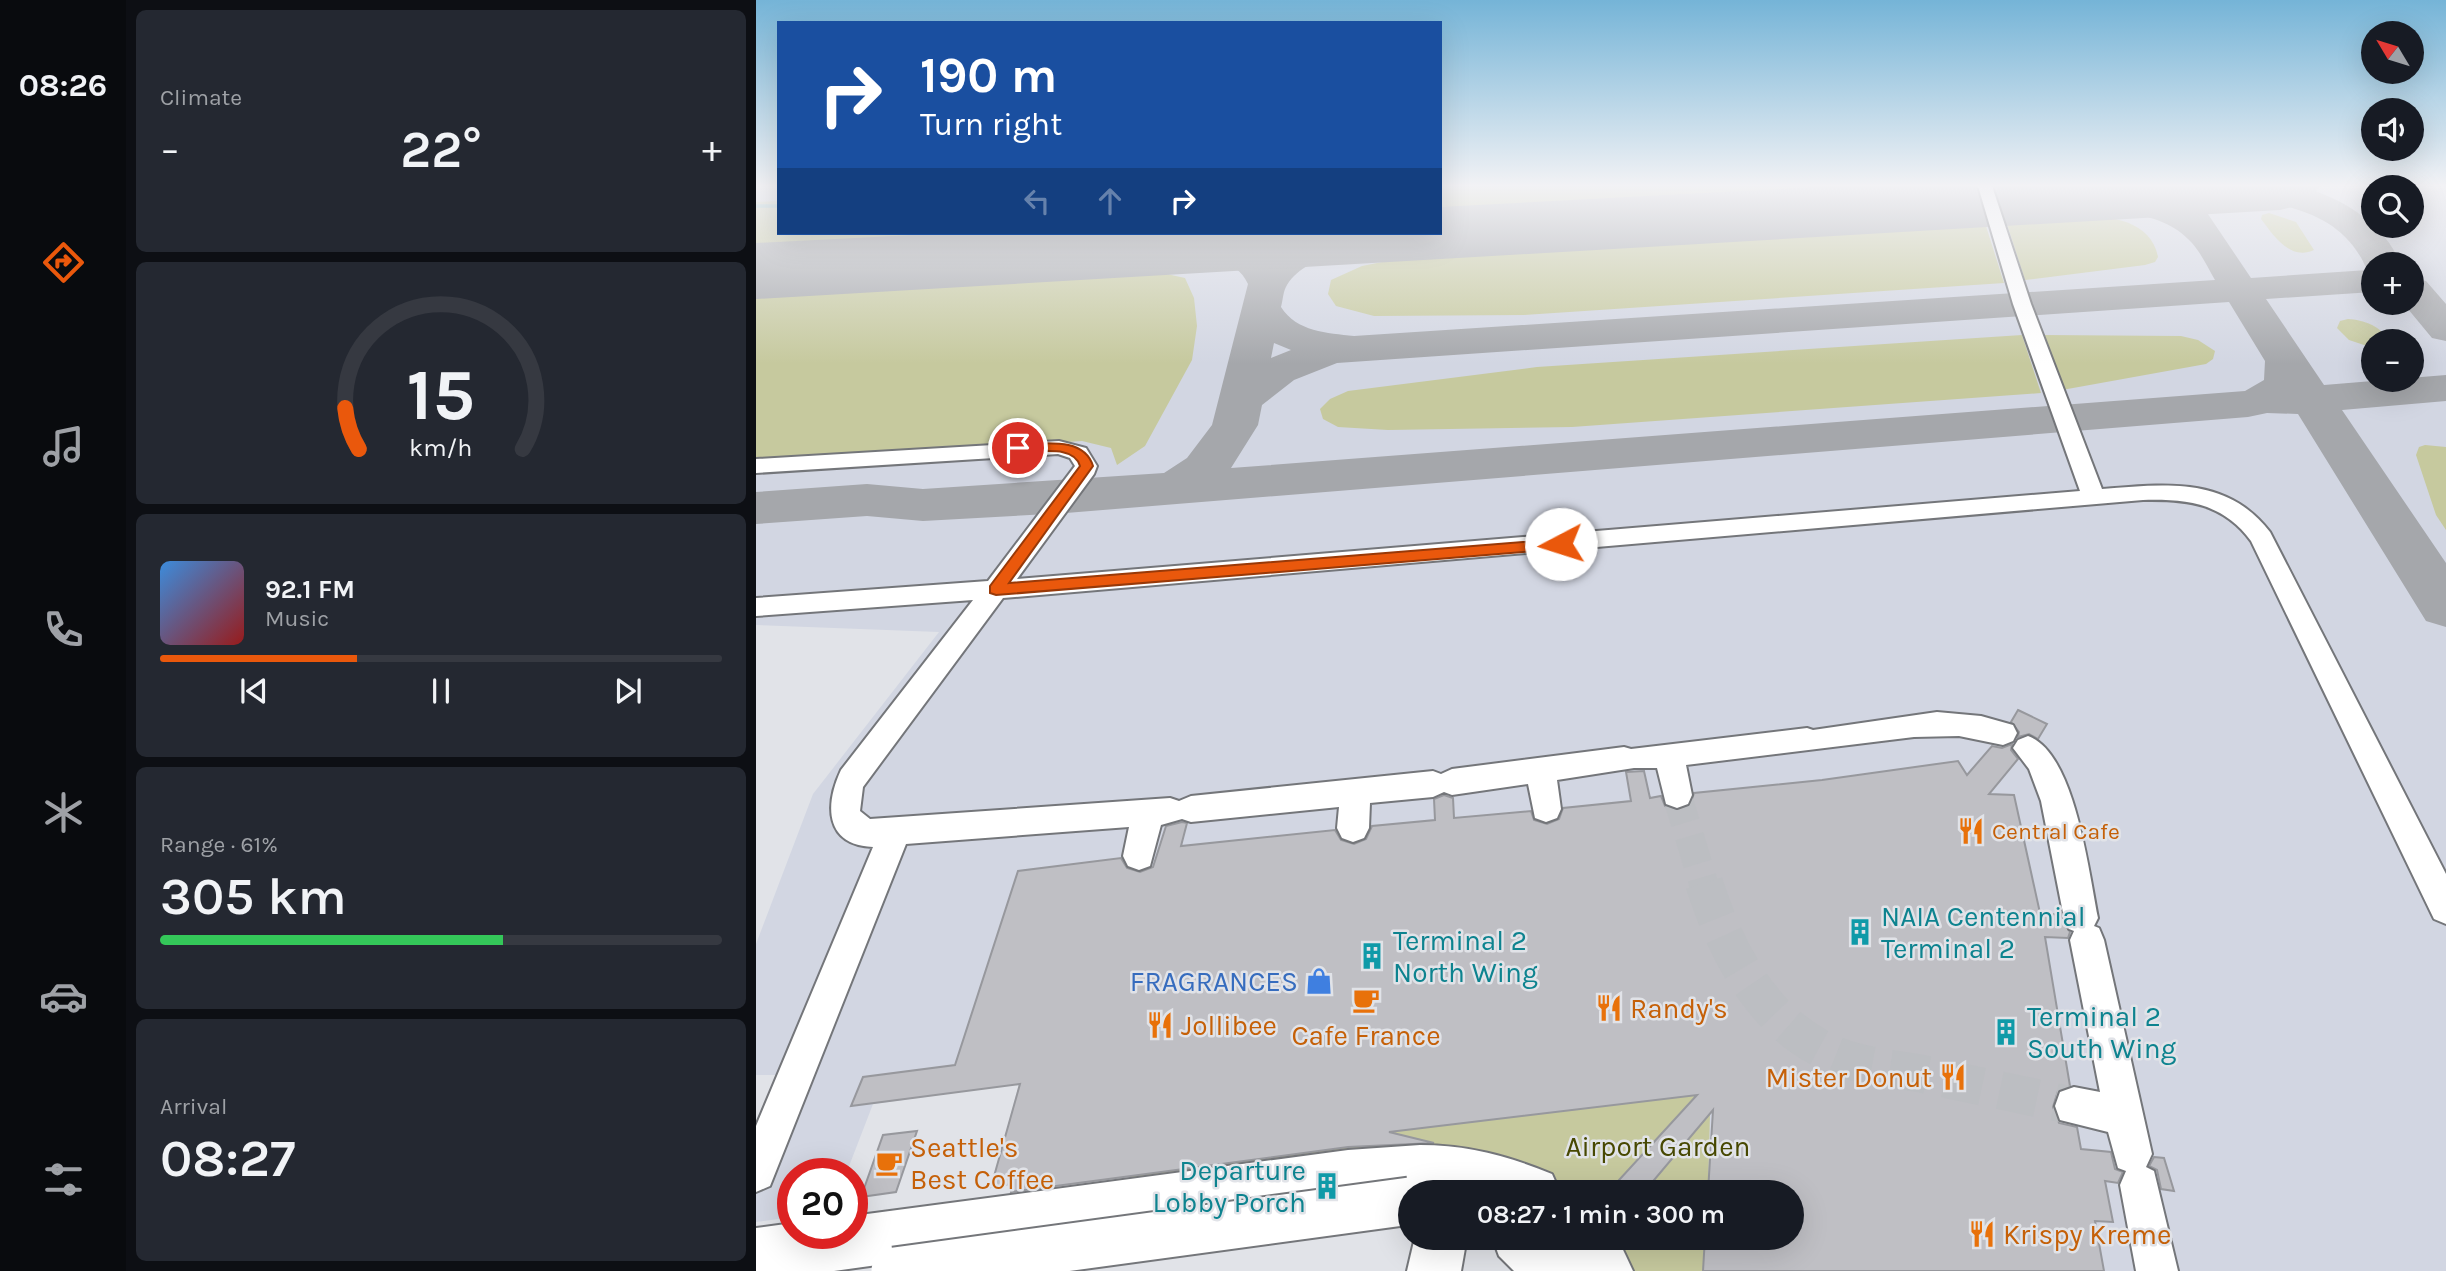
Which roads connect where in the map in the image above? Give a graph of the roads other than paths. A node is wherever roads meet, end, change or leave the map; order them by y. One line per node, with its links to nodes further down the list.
1 (2004, 245): 3 (lane)
2 (756, 466): 4 (lane)
3 (2094, 498): 4 (lane); 16 (lane)
4 (996, 589): 5 (lane); 14 (lane)
5 (756, 607)
6 (1645, 758): 7 (lane); 10 (lane); 18 (lane)
7 (1541, 770): 8 (lane); 11 (lane)
8 (1442, 783): 9 (lane)
9 (1356, 792): 12 (lane); 13 (lane)
10 (1676, 795)
11 (1546, 809)
12 (1170, 811): 14 (lane); 15 (lane)
13 (1353, 828)
14 (895, 832): 20 (lane)
15 (1139, 856)
16 (2446, 908)
17 (2074, 1106): 18 (lane)
18 (2124, 1116): 19 (lane)
19 (2136, 1170): 35 (lane)
20 (756, 1172)
21 (1451, 1180): 25 (main road)
22 (1464, 1180): 23 (main road)
23 (1506, 1180)
24 (1398, 1202): 30 (main road, bridge)
25 (1016, 1220): 29 (main road); 31 (main road)
26 (1438, 1250): 32 (main road)
27 (1531, 1250): 33 (main road)
28 (1591, 1250): 34 (main road)
29 (756, 1255)
30 (895, 1271)
31 (1000, 1271)
32 (1434, 1271)
33 (1552, 1271)
34 (1606, 1271)
35 (2157, 1271)

